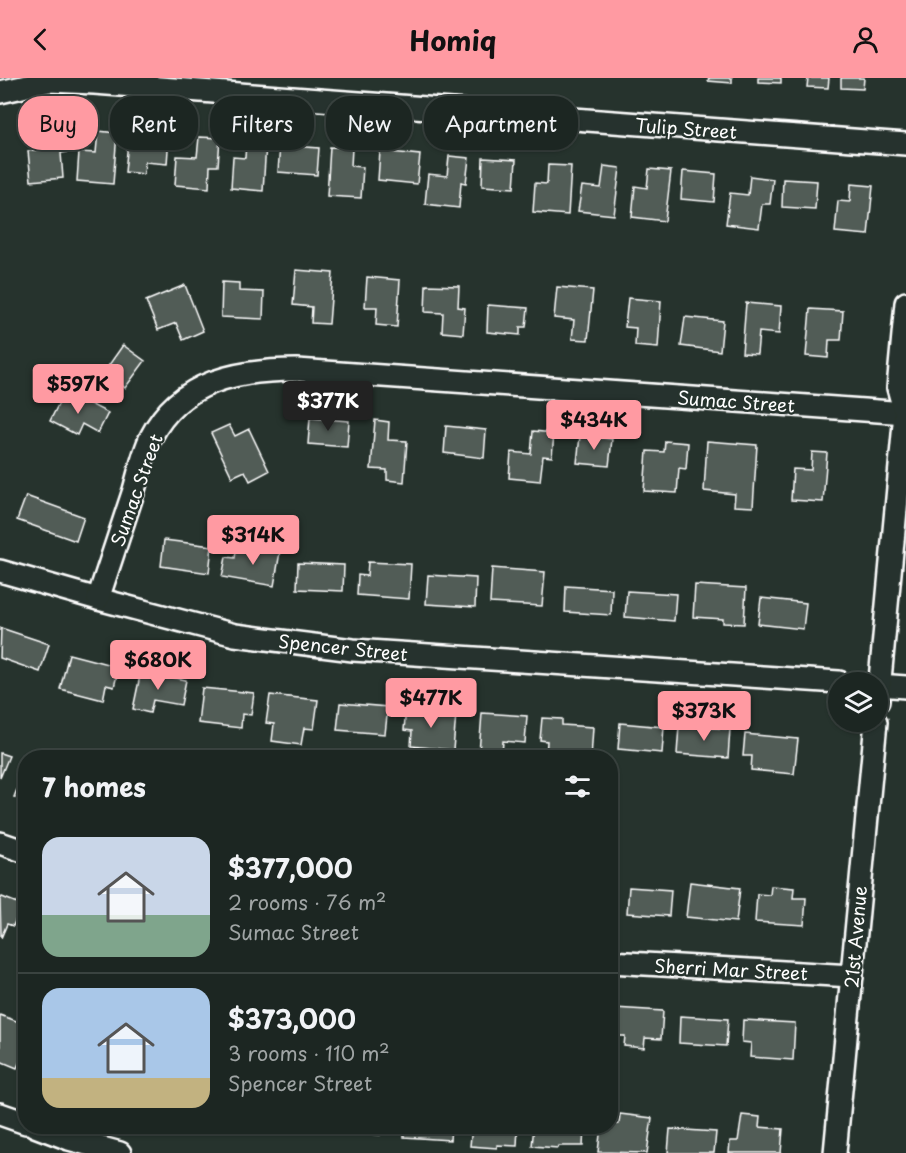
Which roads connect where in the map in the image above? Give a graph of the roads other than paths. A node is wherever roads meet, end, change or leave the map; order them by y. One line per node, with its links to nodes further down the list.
1 (0, 92): 2 (street, Tulip Street)
2 (906, 144)
3 (906, 303): 4 (street)
4 (906, 412): 6 (street, Sumac Street); 7 (street)
5 (0, 571): 6 (street, Spencer Street)
6 (98, 599): 8 (street, Spencer Street)
7 (880, 672)
8 (828, 681)
9 (906, 687): 10 (street)
10 (888, 690)
11 (875, 732): 15 (street, 21st Avenue)
12 (0, 843): 13 (street)
13 (18, 849)
14 (618, 962): 15 (street, Sherri Mar Street)
15 (852, 976): 20 (street, 21st Avenue)
16 (0, 1113): 17 (street)
17 (18, 1120)
18 (56, 1134): 19 (street)
19 (120, 1153)
20 (835, 1153)

